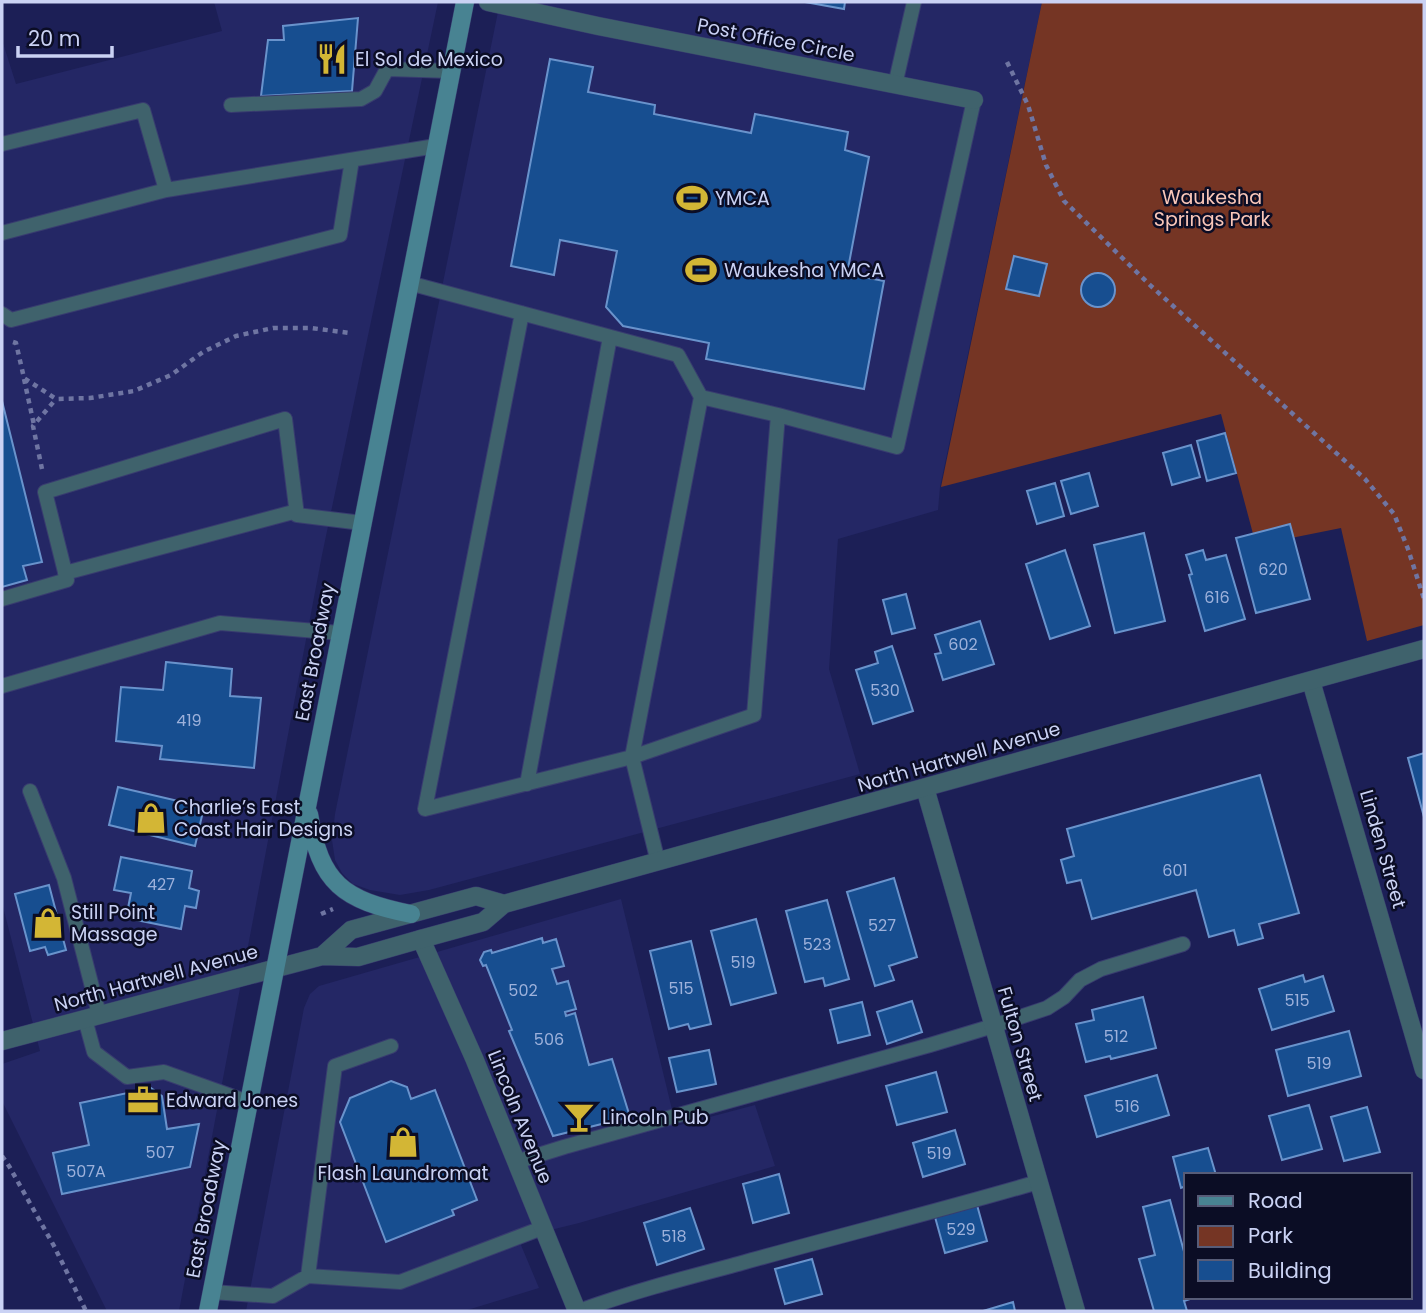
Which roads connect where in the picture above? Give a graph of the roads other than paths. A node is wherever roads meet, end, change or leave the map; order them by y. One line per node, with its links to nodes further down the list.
1 (465, 2): 4 (main road, East Broadway)
2 (488, 2): 5 (street, Post Office Circle)
3 (914, 2): 5 (lane)
4 (451, 71): 7 (lane); 9 (main road, East Broadway)
5 (895, 85): 6 (street, Post Office Circle)
6 (974, 100): 18 (lane)
7 (231, 105)
8 (2, 144): 11 (lane)
9 (436, 146): 10 (lane); 13 (main road, East Broadway)
10 (352, 160): 11 (lane); 15 (lane)
11 (166, 190): 12 (lane)
12 (2, 233)
13 (410, 283): 14 (lane); 20 (main road, East Broadway)
14 (522, 313): 16 (lane); 28 (lane)
15 (2, 314)
16 (610, 337): 17 (lane); 28 (lane)
17 (701, 397): 18 (lane); 27 (lane)
18 (778, 415): 27 (lane)
19 (297, 511): 20 (lane); 21 (lane); 21 (lane)
20 (362, 523): 23 (main road, East Broadway)
21 (66, 577): 22 (lane)
22 (2, 599)
23 (341, 634): 26 (lane); 31 (main road, East Broadway)
24 (1424, 649): 25 (street, North Hartwell Avenue)
25 (1311, 681): 29 (street, North Hartwell Avenue); 43 (street, Linden Street)
26 (2, 686)
27 (632, 757): 28 (lane); 32 (lane)
28 (527, 784)
29 (925, 788): 32 (street, North Hartwell Avenue); 40 (street, Fulton Street)
30 (30, 791): 39 (lane)
31 (307, 803): 34 (main road); 38 (main road, East Broadway)
32 (658, 862): 33 (street, North Hartwell Avenue)
33 (504, 904): 34 (street, North Hartwell Avenue); 35 (street, North Hartwell Avenue)
34 (411, 914): 37 (street, North Hartwell Avenue)
35 (421, 939): 37 (street, North Hartwell Avenue); 45 (street, Lincoln Avenue)
36 (1183, 944): 40 (lane)
37 (321, 956): 38 (street, North Hartwell Avenue)
38 (274, 968): 39 (street, North Hartwell Avenue); 44 (main road, East Broadway)
39 (92, 1016): 41 (street, North Hartwell Avenue); 44 (lane)
40 (993, 1026): 45 (lane); 46 (street, Fulton Street)
41 (2, 1041)
42 (391, 1046): 48 (lane)
43 (1424, 1070)
44 (248, 1102): 49 (main road, East Broadway)
45 (516, 1162): 47 (street, Lincoln Avenue)
46 (1038, 1182): 51 (lane); 52 (street, Fulton Street)
47 (542, 1228): 48 (lane); 51 (street, Lincoln Avenue)
48 (308, 1276): 49 (lane)
49 (211, 1292): 50 (main road, East Broadway)
50 (208, 1311)
51 (578, 1311)
52 (1076, 1311)

